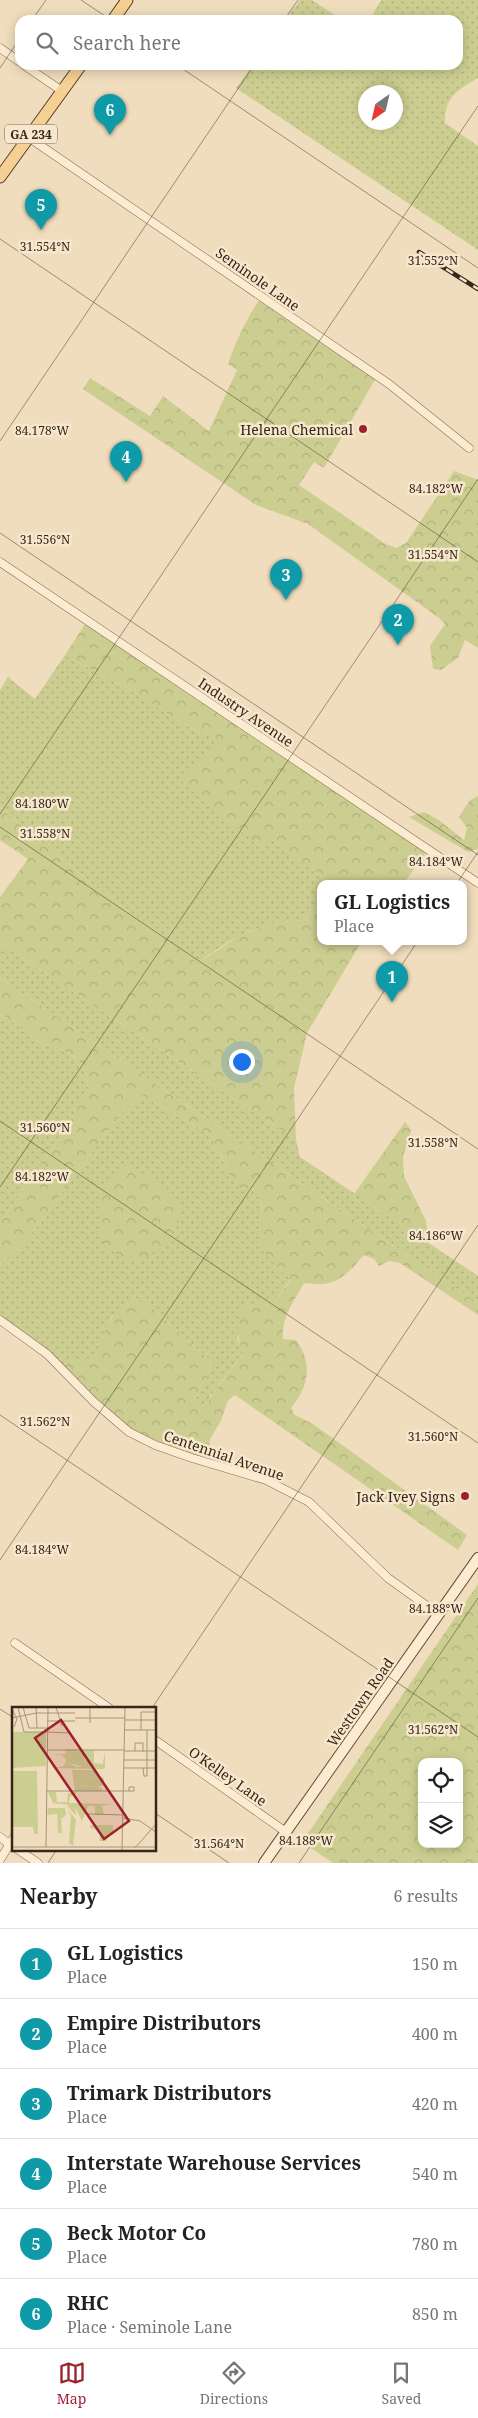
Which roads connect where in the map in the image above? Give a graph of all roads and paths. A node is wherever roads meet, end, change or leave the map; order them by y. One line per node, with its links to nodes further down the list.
1 (127, 0): 2 (main road)
2 (116, 15)
3 (0, 48): 4 (street)
4 (15, 58)
5 (31, 70): 7 (street)
6 (77, 70): 7 (main road, GA 234)
7 (62, 91): 8 (main road, GA 234)
8 (28, 138): 9 (main road, GA 234); 10 (street, Seminole Lane)
9 (0, 178)
10 (469, 448)
11 (0, 562): 12 (street, Industry Avenue)
12 (478, 883)
13 (0, 1320): 15 (street, Centennial Avenue)
14 (478, 1558): 15 (street, Westtown Road)
15 (438, 1614): 19 (street, Westtown Road)
16 (15, 1642): 17 (street)
17 (108, 1707)
18 (156, 1741): 19 (street, O'Kelley Lane)
19 (286, 1832): 25 (street, Westtown Road)
20 (0, 1837): 21 (street)
21 (12, 1843): 23 (street)
22 (18, 1850): 24 (street)
23 (0, 1860)
24 (38, 1863)
25 (264, 1863)

